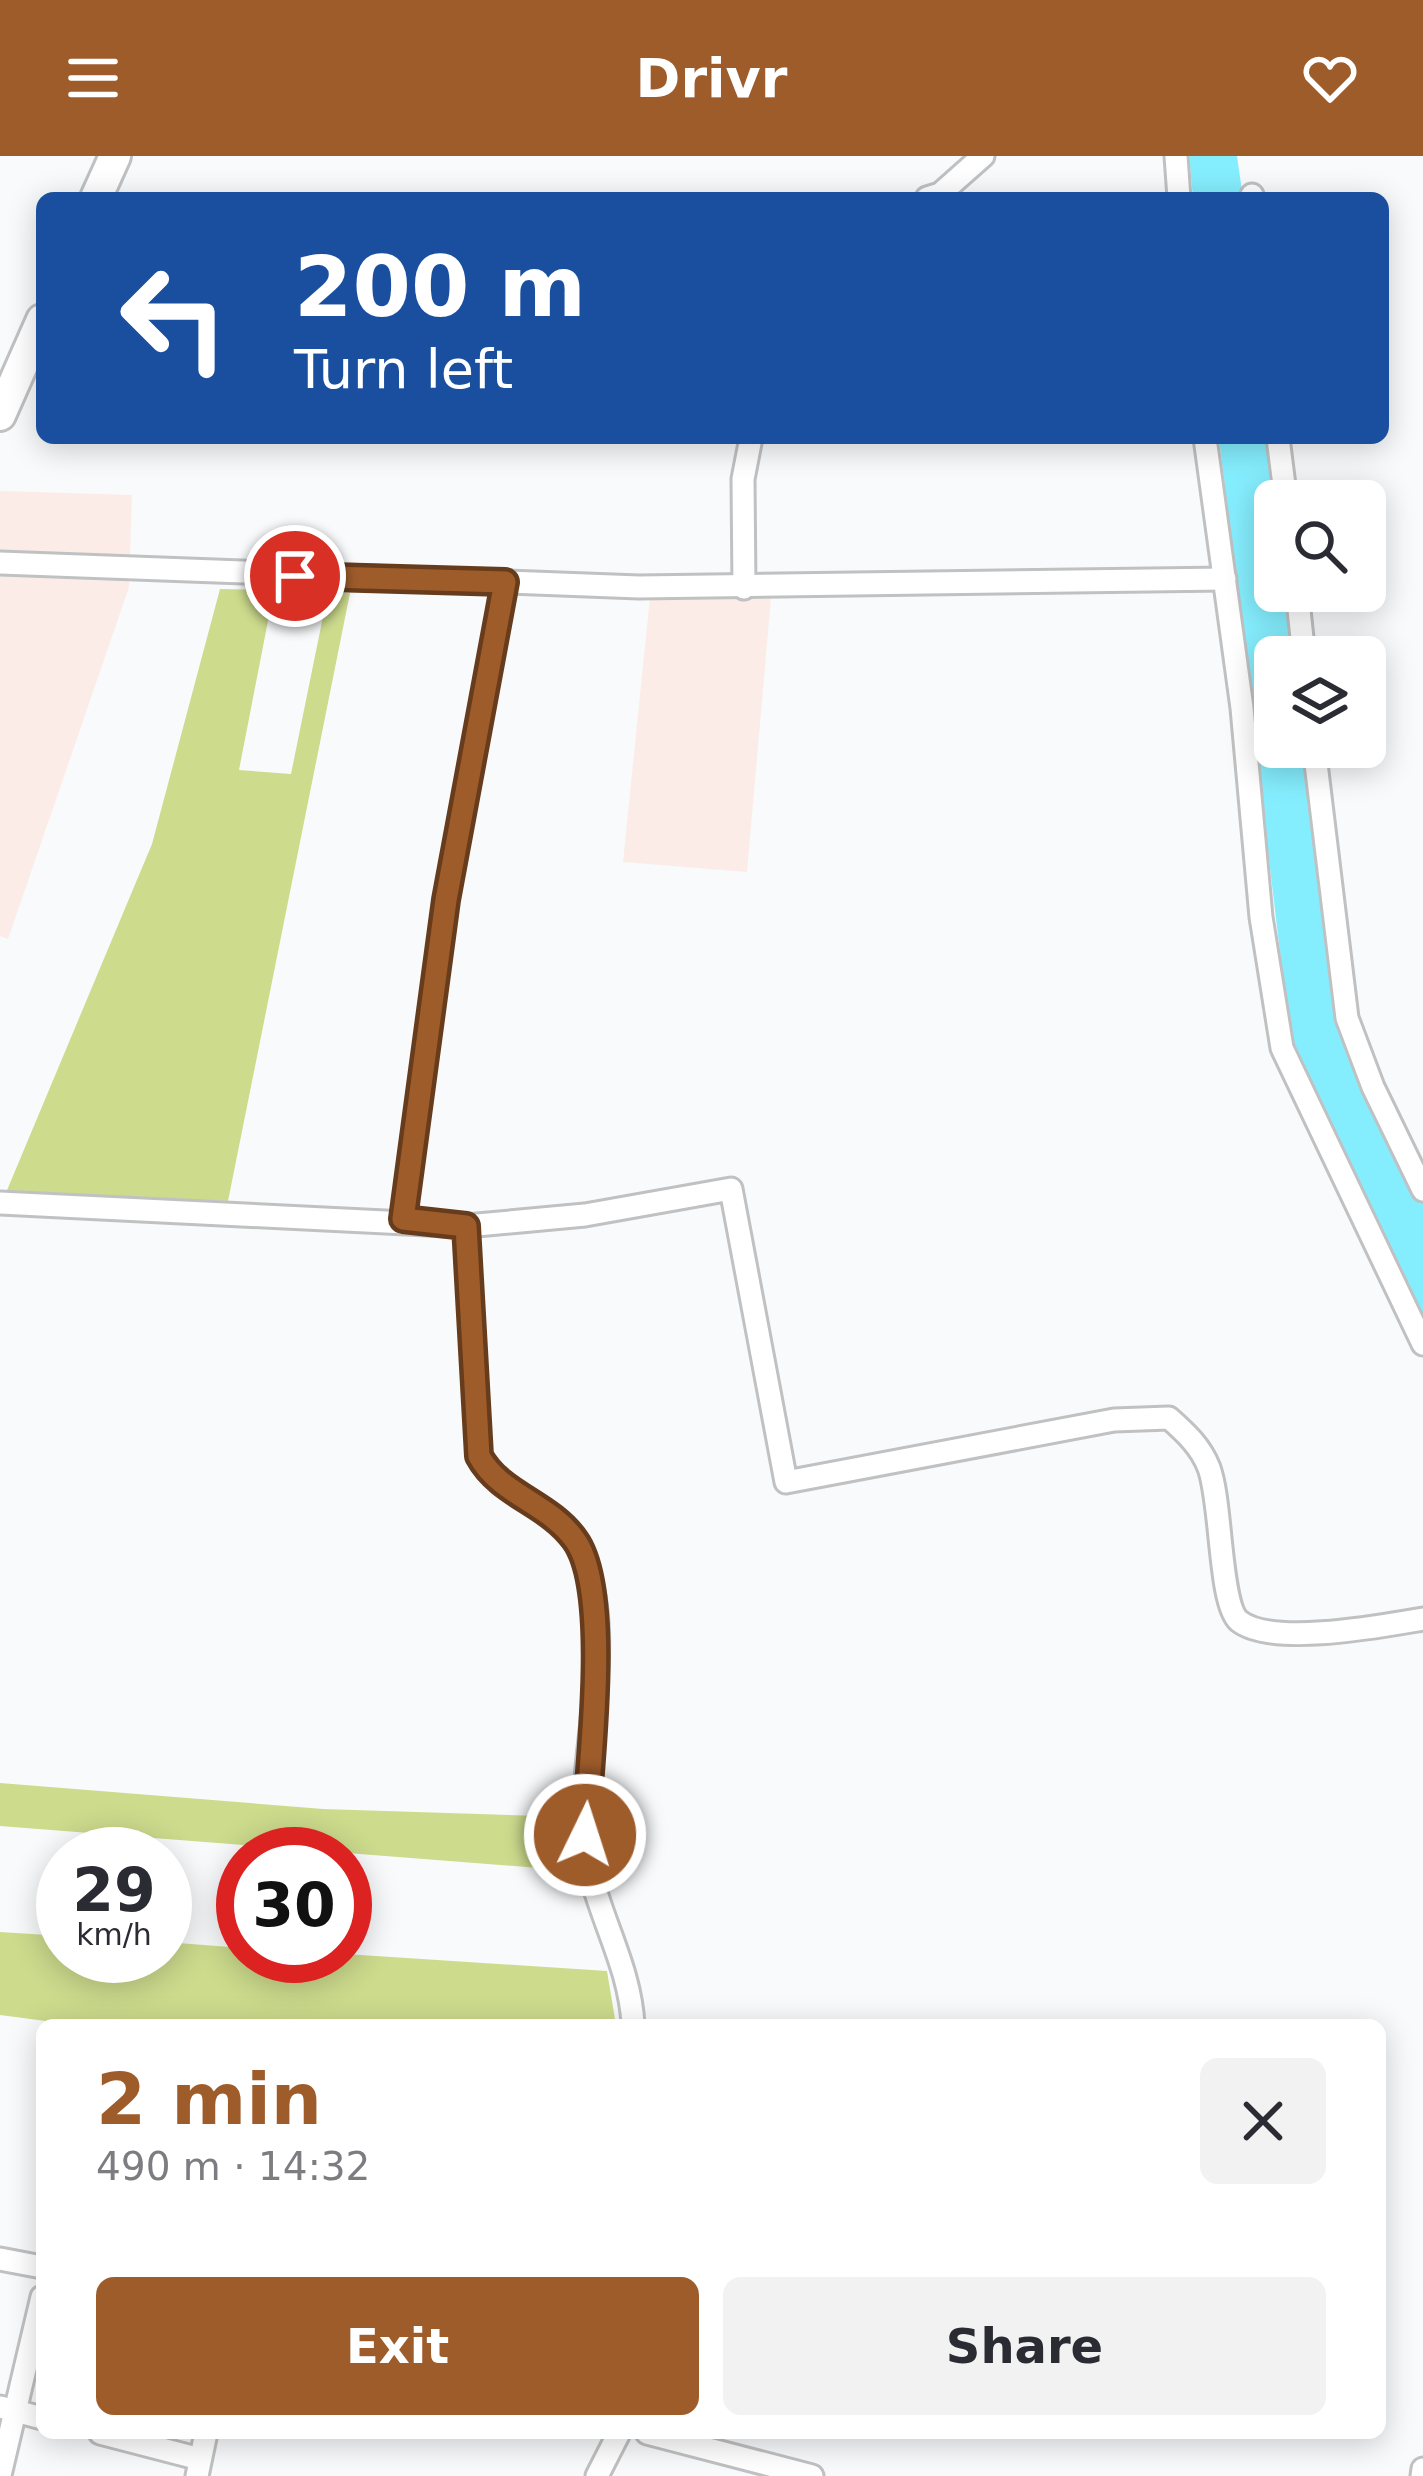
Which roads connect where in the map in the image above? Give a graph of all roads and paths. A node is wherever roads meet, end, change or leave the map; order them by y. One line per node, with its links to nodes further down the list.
1 (115, 156): 4 (main road)
2 (983, 156): 5 (street)
3 (1176, 156): 6 (street)
4 (99, 192)
5 (942, 192)
6 (1179, 192)
7 (36, 334): 8 (main road)
8 (0, 415)
9 (750, 444): 16 (street)
10 (1206, 444): 14 (street)
11 (1279, 444): 12 (street)
12 (1283, 480)
13 (0, 563): 15 (street)
14 (1225, 579): 16 (street); 22 (street)
15 (505, 582): 16 (street); 20 (street)
16 (744, 588)
17 (1317, 768): 18 (street)
18 (1423, 1190)
19 (0, 1202): 20 (street)
20 (403, 1219): 21 (street)
21 (466, 1226): 23 (street); 24 (street)
22 (1423, 1344)
23 (1423, 1619)
24 (633, 2019)
25 (0, 2259): 26 (street)
26 (36, 2266)
27 (36, 2317): 28 (street)
28 (9, 2409): 33 (street)
29 (117, 2439): 32 (street)
30 (617, 2439): 34 (street)
31 (670, 2439): 35 (street)
32 (198, 2468)
33 (0, 2475)
34 (597, 2476)
35 (812, 2476)

